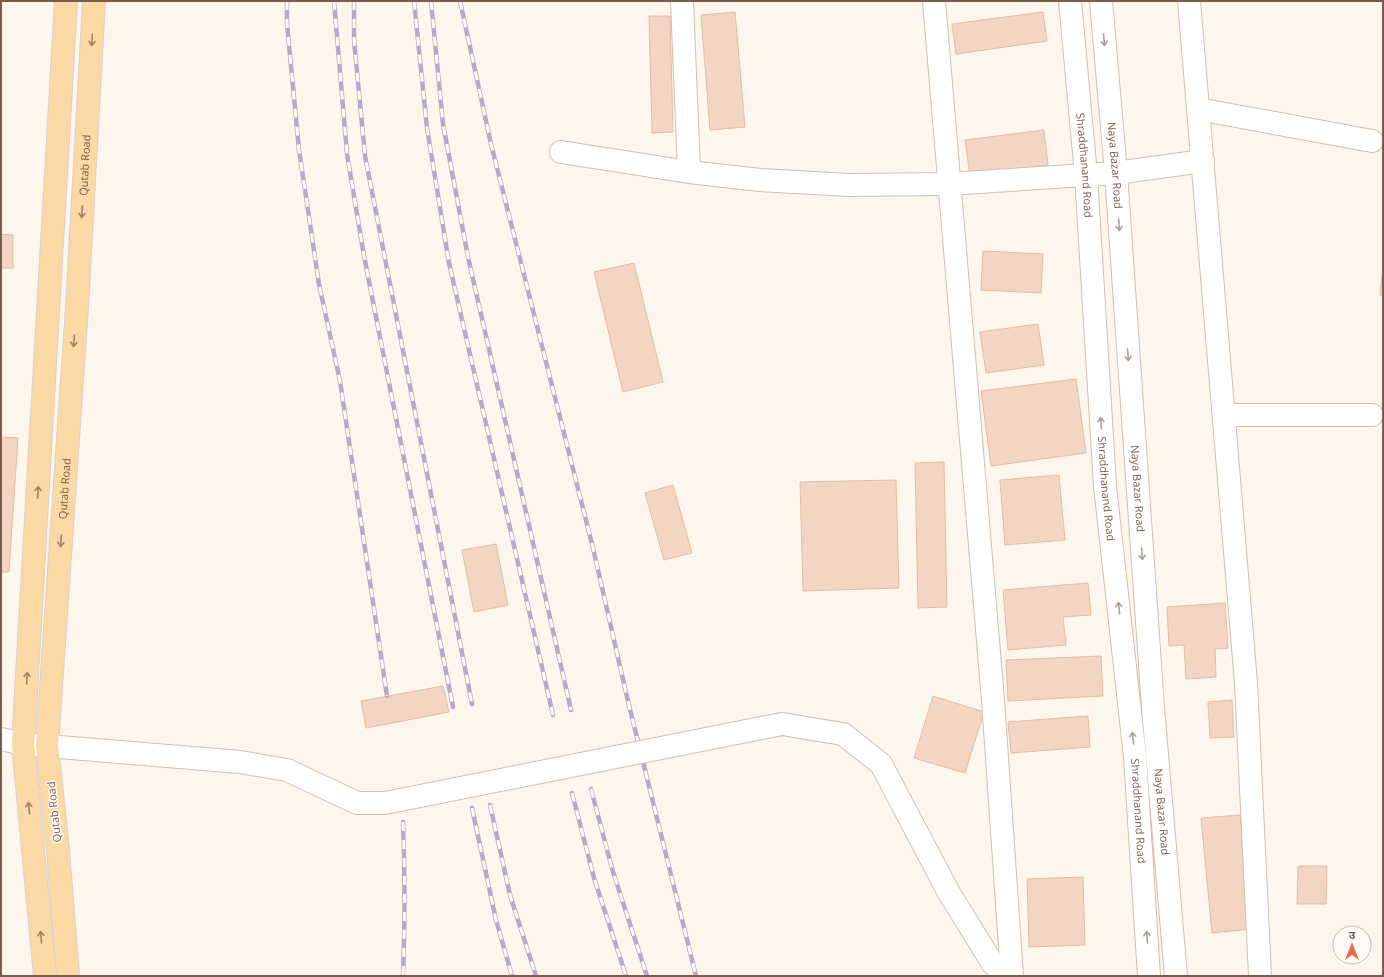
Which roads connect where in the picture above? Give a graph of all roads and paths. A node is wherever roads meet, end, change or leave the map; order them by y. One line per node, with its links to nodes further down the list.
1 (66, 1): 19 (main road, one-way to 1)
2 (94, 1): 20 (main road, Qutab Road, one-way to 20)
3 (682, 1): 12 (street)
4 (934, 1): 15 (street)
5 (1070, 1): 14 (street, Shraddhanand Road)
6 (1100, 1): 13 (street, Naya Bazar Road, one-way to 13)
7 (1189, 1): 8 (street)
8 (1198, 109): 9 (street); 11 (street)
9 (1372, 141)
10 (560, 152): 12 (street)
11 (1203, 161): 13 (street); 16 (street)
12 (689, 172): 15 (street)
13 (1116, 173): 14 (street); 25 (street, Naya Bazar Road, one-way to 25)
14 (1086, 175): 15 (street); 24 (street, Shraddhanand Road, one-way to 14)
15 (948, 184): 23 (street)
16 (1224, 415): 17 (street); 26 (street)
17 (1372, 415)
18 (1, 739): 19 (street)
19 (23, 744): 20 (street); 21 (main road, one-way to 19)
20 (47, 746): 22 (main road, Qutab Road); 23 (street, bridge)
21 (45, 976)
22 (68, 976)
23 (1011, 976)
24 (1149, 976)
25 (1176, 976)
26 (1260, 976)

